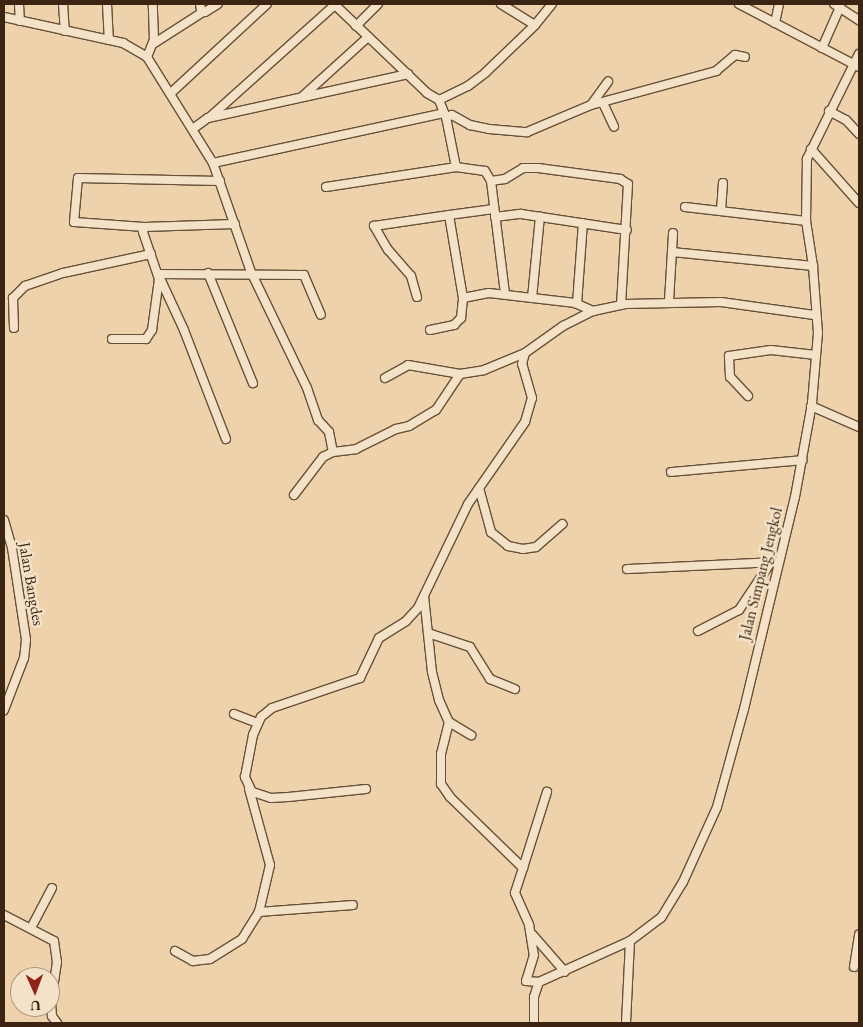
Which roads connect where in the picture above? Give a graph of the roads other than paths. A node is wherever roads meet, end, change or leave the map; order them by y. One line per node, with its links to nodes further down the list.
1 (19, 4): 16 (street)
2 (63, 4): 21 (street)
3 (107, 4): 23 (street)
4 (153, 4): 24 (street)
5 (218, 4): 14 (street)
6 (267, 4): 32 (street)
7 (335, 4): 20 (street); 39 (street)
8 (378, 4): 20 (street)
9 (501, 4): 19 (street)
10 (552, 4): 19 (street)
11 (739, 4): 18 (street)
12 (779, 4): 18 (street)
13 (837, 6): 17 (street); 25 (street)
14 (202, 8): 24 (street)
15 (4, 17): 16 (street)
16 (20, 20): 21 (street)
17 (859, 20)
18 (775, 23): 25 (street)
19 (535, 25): 34 (street)
20 (356, 26): 22 (street)
21 (65, 30): 23 (street)
22 (368, 37): 30 (street); 33 (street)
23 (109, 40): 27 (street)
24 (153, 44): 27 (street)
25 (822, 48): 29 (street)
26 (859, 54): 29 (street, Jalan Simpang Jengkol)
27 (147, 57): 32 (street)
28 (745, 57): 35 (street)
29 (856, 66): 37 (street, Jalan Simpang Jengkol)
30 (408, 74): 33 (street); 34 (street)
31 (608, 82): 36 (street)
32 (172, 92): 41 (street)
33 (301, 98): 39 (street)
34 (439, 100): 38 (street)
35 (603, 102): 36 (street); 40 (street)
36 (591, 105): 38 (street)
37 (829, 110): 42 (street); 43 (street, Jalan Simpang Jengkol)
38 (445, 115): 44 (street); 45 (street)
39 (208, 118): 41 (street)
40 (614, 127)
41 (194, 128): 44 (street)
42 (859, 134)
43 (811, 148): 50 (street); 56 (street, Jalan Simpang Jengkol)
44 (213, 163): 46 (street)
45 (456, 167): 47 (street); 49 (street)
46 (220, 181): 58 (street); 59 (street)
47 (491, 181): 53 (street); 60 (street)
48 (723, 183): 52 (street)
49 (326, 187)
50 (859, 202)
51 (685, 206): 52 (street)
52 (721, 211): 56 (street)
53 (495, 213): 54 (street); 55 (street); 68 (street)
54 (449, 215): 69 (street); 70 (street)
55 (540, 216): 57 (street); 71 (street)
56 (806, 221): 64 (street, Jalan Simpang Jengkol)
57 (584, 223): 60 (street); 73 (street)
58 (235, 224): 59 (street); 65 (street)
59 (144, 227): 63 (street)
60 (627, 230): 74 (street)
61 (673, 233): 62 (street)
62 (672, 252): 64 (street); 72 (street)
63 (151, 254): 67 (street); 78 (street)
64 (813, 266): 76 (street, Jalan Simpang Jengkol)
65 (251, 272): 66 (street); 77 (street); 90 (street)
66 (208, 273): 67 (street); 85 (street)
67 (158, 274): 80 (street); 89 (street)
68 (505, 292): 70 (street); 71 (street)
69 (417, 297)
70 (463, 298): 79 (street)
71 (532, 298): 73 (street)
72 (669, 301): 74 (street); 76 (street)
73 (578, 304): 75 (street)
74 (621, 305): 75 (street)
75 (593, 311): 81 (street)
76 (814, 314): 82 (street, Jalan Simpang Jengkol)
77 (322, 316)
78 (14, 328)
79 (430, 330)
80 (112, 339)
81 (524, 353): 83 (street); 93 (street)
82 (816, 355): 86 (street); 87 (street, Jalan Simpang Jengkol)
83 (460, 374): 84 (street); 90 (street)
84 (385, 378)
85 (252, 383)
86 (748, 396)
87 (811, 406): 88 (street); 91 (street, Jalan Simpang Jengkol)
88 (859, 427)
89 (226, 439)
90 (333, 452): 94 (street)
91 (802, 460): 92 (street); 97 (street, Jalan Simpang Jengkol)
92 (671, 472)
93 (479, 488): 96 (street); 99 (street)
94 (294, 495)
95 (4, 520): 103 (street, Jalan Bangdes)
96 (562, 524)
97 (775, 562): 98 (street); 100 (street); 119 (street, Jalan Simpang Jengkol)
98 (627, 569)
99 (424, 596): 101 (street); 106 (street)
100 (698, 631)
101 (428, 633): 102 (street); 105 (street)
102 (516, 689)
103 (4, 710)
104 (234, 714): 106 (street)
105 (449, 722): 107 (street); 111 (street)
106 (257, 723): 109 (street)
107 (471, 734)
108 (366, 789): 109 (street)
109 (249, 790): 114 (street)
110 (547, 792): 111 (street)
111 (522, 868): 117 (street)
112 (52, 888): 116 (street)
113 (353, 905): 114 (street)
114 (259, 912): 120 (street)
115 (4, 915): 116 (street)
116 (31, 928): 124 (street)
117 (532, 934): 122 (street); 123 (street)
118 (859, 934): 121 (street)
119 (630, 941): 122 (street, Jalan Simpang Jengkol); 126 (street)
120 (175, 951)
121 (854, 968)
122 (565, 972): 123 (street, Jalan Simpang Jengkol)
123 (539, 982): 125 (street)
124 (57, 1023)
125 (534, 1023)
126 (626, 1023)

